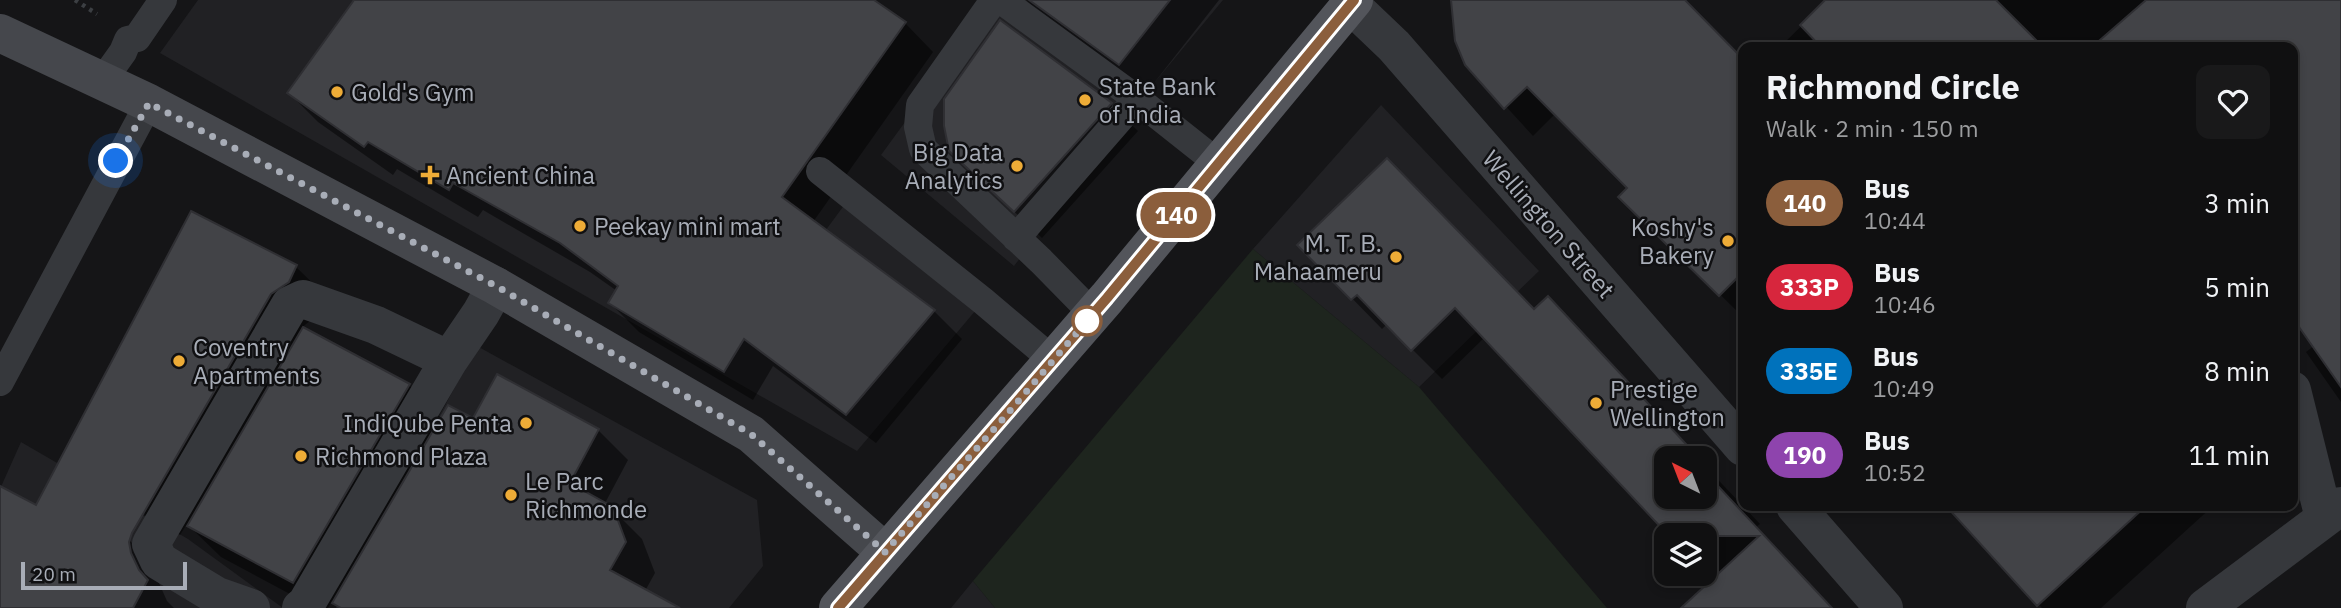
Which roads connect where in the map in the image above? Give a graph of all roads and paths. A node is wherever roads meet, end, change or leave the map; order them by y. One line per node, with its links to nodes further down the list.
1 (163, 0): 6 (lane)
2 (994, 0): 11 (lane)
3 (1001, 0): 7 (lane)
4 (1352, 2): 9 (main road); 18 (street, Wellington Street)
5 (0, 33): 6 (street)
6 (103, 80): 8 (street)
7 (1137, 99): 9 (lane); 11 (lane)
8 (149, 103): 12 (street); 16 (lane)
9 (1219, 164): 13 (main road)
10 (820, 171): 15 (lane)
11 (1016, 238): 13 (lane)
12 (496, 286): 14 (street); 21 (street)
13 (1093, 314): 15 (main road)
14 (449, 360): 22 (street); 23 (street)
15 (1054, 361): 21 (main road)
16 (0, 382)
17 (2298, 408): 20 (street)
18 (1738, 441)
19 (1799, 511): 25 (street)
20 (2333, 512): 26 (street)
21 (885, 552): 24 (main road)
22 (251, 608)
23 (301, 608)
24 (838, 608)
25 (1884, 608)
26 (2206, 608)

